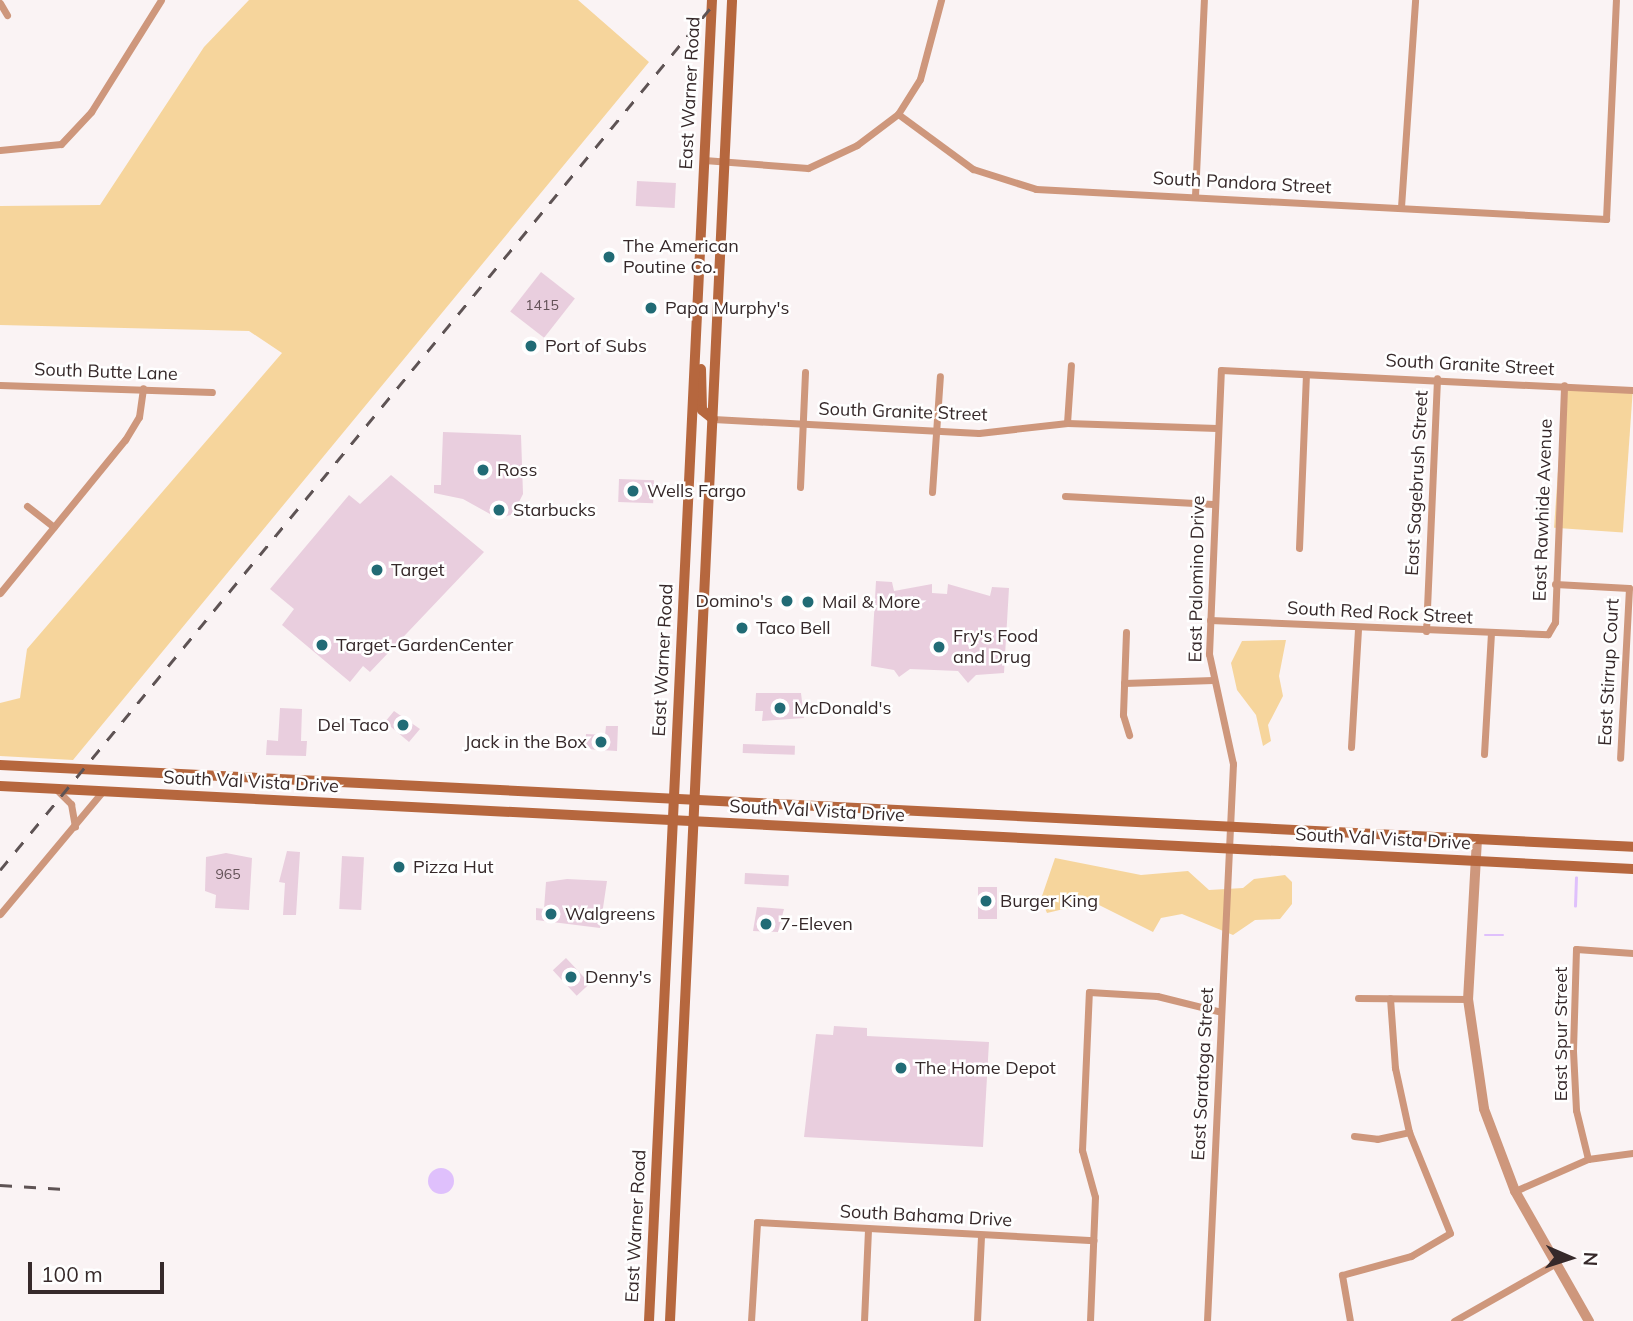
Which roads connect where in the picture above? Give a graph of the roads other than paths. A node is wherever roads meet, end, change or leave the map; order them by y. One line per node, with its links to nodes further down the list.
1 (161, 0): 11 (street)
2 (712, 0): 12 (main road, East Warner Road)
3 (733, 0): 13 (main road)
4 (941, 0): 10 (street)
5 (1204, 0): 14 (street)
6 (1415, 0): 15 (street)
7 (1616, 0): 15 (street, South Pandora Street)
8 (0, 3): 9 (street)
9 (6, 15)
10 (898, 114): 13 (street); 14 (street, South Pandora Street)
11 (0, 150)
12 (704, 160): 13 (street); 16 (main road, East Warner Road)
13 (725, 161): 17 (main road)
14 (1195, 196): 15 (street, South Pandora Street)
15 (1401, 207)
16 (700, 255): 17 (main road); 18 (main road, East Warner Road)
17 (720, 256): 30 (main road)
18 (696, 339): 30 (main road); 42 (main road, East Warner Road)
19 (1071, 365): 31 (street)
20 (1221, 370): 22 (street, South Granite Street); 33 (street, East Palomino Drive)
21 (804, 372): 32 (street)
22 (1306, 374): 24 (street, South Granite Street); 41 (street)
23 (940, 376): 34 (street)
24 (1437, 378): 26 (street, South Granite Street); 48 (street, East Sagebrush Street)
25 (0, 385): 27 (street, South Butte Lane)
26 (1564, 385): 28 (street, South Granite Street); 44 (street, East Rawhide Avenue)
27 (143, 388): 29 (street, South Butte Lane); 40 (street)
28 (1633, 390)
29 (212, 392)
30 (713, 419): 32 (street, South Granite Street); 43 (main road)
31 (1067, 423): 33 (street, South Granite Street); 34 (street, South Granite Street)
32 (804, 424): 34 (street, South Granite Street); 35 (street)
33 (1217, 428): 38 (street, East Palomino Drive)
34 (936, 431): 36 (street)
35 (800, 487)
36 (932, 492)
37 (1065, 496): 38 (street)
38 (1213, 504): 46 (street, East Palomino Drive)
39 (27, 506): 40 (street)
40 (54, 527): 45 (street)
41 (1299, 548)
42 (686, 554): 43 (main road); 65 (main road, East Warner Road)
43 (708, 554): 66 (main road)
44 (1555, 584): 51 (street, East Rawhide Avenue); 57 (street, East Stirrup Court)
45 (0, 593)
46 (1210, 620): 47 (street, South Red Rock Street); 52 (street, East Palomino Drive)
47 (1358, 628): 48 (street, South Red Rock Street); 55 (street)
48 (1426, 631): 50 (street, South Red Rock Street)
49 (1126, 632): 53 (street)
50 (1490, 634): 51 (street, South Red Rock Street); 56 (street)
51 (1548, 634)
52 (1213, 680): 53 (street); 72 (street, East Palomino Drive)
53 (1124, 683): 54 (street)
54 (1129, 735)
55 (1351, 747)
56 (1484, 754)
57 (1620, 758)
58 (0, 765): 59 (main road, South Val Vista Drive)
59 (144, 773): 60 (main road, South Val Vista Drive); 64 (main road)
60 (372, 785): 65 (main road, South Val Vista Drive); 67 (main road)
61 (0, 786): 62 (main road, South Val Vista Drive)
62 (56, 789): 63 (main road, South Val Vista Drive); 71 (street)
63 (102, 792): 64 (main road, South Val Vista Drive); 71 (street)
64 (143, 794): 67 (main road, South Val Vista Drive)
65 (673, 797): 66 (main road, South Val Vista Drive); 69 (main road, East Warner Road)
66 (697, 798): 68 (main road, South Val Vista Drive); 70 (main road)
67 (371, 805): 69 (main road, South Val Vista Drive)
68 (936, 813): 72 (main road, South Val Vista Drive); 73 (main road)
69 (672, 821): 70 (main road, South Val Vista Drive); 85 (main road, East Warner Road)
70 (696, 822): 73 (main road, South Val Vista Drive); 86 (main road)
71 (75, 827): 79 (street)
72 (1230, 828): 74 (main road, South Val Vista Drive); 76 (street, East Saratoga Street)
73 (934, 834): 76 (main road, South Val Vista Drive)
74 (1477, 839): 75 (main road, South Val Vista Drive); 77 (street)
75 (1633, 847)
76 (1229, 849): 77 (main road, South Val Vista Drive); 84 (street, East Saratoga Street)
77 (1475, 861): 78 (main road, South Val Vista Drive); 83 (street)
78 (1633, 869)
79 (0, 914)
80 (1633, 953): 92 (street, East Spur Street)
81 (1358, 998): 82 (street)
82 (1390, 998): 83 (street); 87 (street)
83 (1468, 999): 93 (street)
84 (1221, 1012): 96 (street); 104 (street, East Saratoga Street)
85 (664, 1014): 86 (main road); 89 (main road, East Warner Road)
86 (685, 1015): 90 (main road)
87 (1409, 1132): 88 (street); 105 (street)
88 (1353, 1136)
89 (658, 1139): 90 (main road); 98 (main road, East Warner Road)
90 (678, 1141): 99 (main road)
91 (1633, 1153): 92 (street)
92 (1588, 1159): 93 (street)
93 (1515, 1191): 97 (street)
94 (868, 1229): 95 (street, South Bahama Drive); 100 (street, South Bahama Drive); 101 (street)
95 (981, 1235): 96 (street, South Bahama Drive); 102 (street)
96 (1094, 1240): 103 (street)
97 (1556, 1263): 106 (street); 107 (street)
98 (649, 1321)
99 (670, 1321)
100 (751, 1321)
101 (864, 1321)
102 (977, 1321)
103 (1090, 1321)
104 (1208, 1321)
105 (1350, 1321)
106 (1454, 1321)
107 (1589, 1321)

